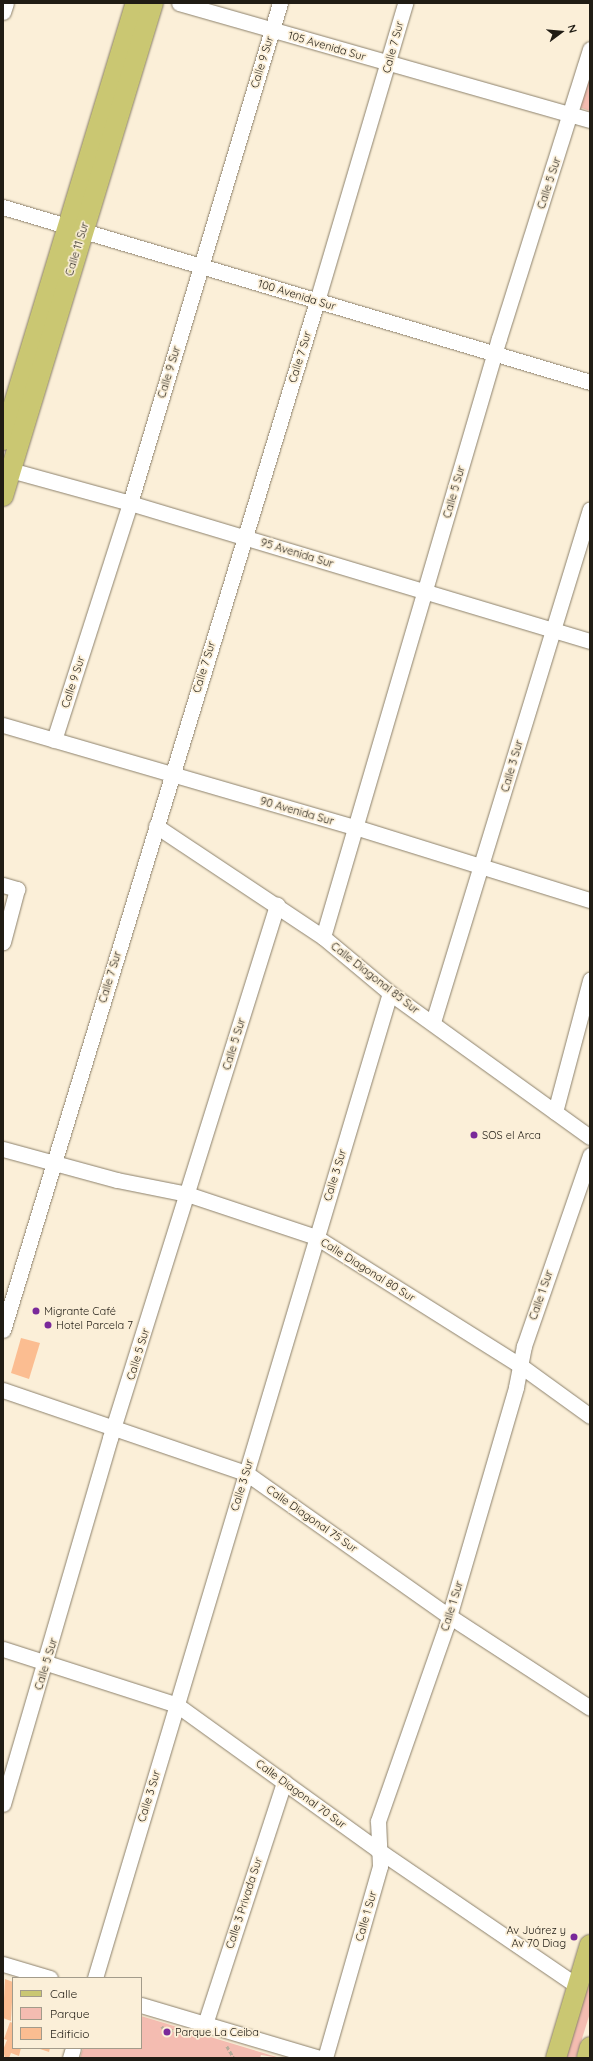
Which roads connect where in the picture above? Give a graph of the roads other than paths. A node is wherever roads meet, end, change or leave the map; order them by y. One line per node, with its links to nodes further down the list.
1 (6, 3): 7 (street)
2 (136, 3): 14 (main road, Calle 11 Sur)
3 (152, 3): 14 (main road, Calle 11 Sur)
4 (179, 3): 8 (street, 105 Avenida Sur)
5 (280, 3): 8 (street, Calle 9 Sur)
6 (405, 3): 10 (street, Calle 7 Sur)
7 (3, 12)
8 (271, 30): 10 (street, 105 Avenida Sur); 15 (street, Calle 9 Sur)
9 (590, 49): 11 (street, Calle 5 Sur)
10 (388, 64): 11 (street, 105 Avenida Sur); 16 (street, Calle 7 Sur)
11 (571, 114): 12 (street, 105 Avenida Sur); 17 (street, Calle 5 Sur)
12 (590, 120)
13 (3, 207): 14 (street, 100 Avenida Sur)
14 (75, 227): 15 (street, 100 Avenida Sur); 19 (main road, Calle 11 Sur); 20 (main road, Calle 11 Sur)
15 (203, 265): 16 (street, 100 Avenida Sur); 22 (street, Calle 9 Sur)
16 (317, 301): 17 (street, 100 Avenida Sur); 24 (street, Calle 7 Sur)
17 (495, 353): 18 (street, 100 Avenida Sur); 25 (street, Calle 5 Sur)
18 (590, 382)
19 (3, 440)
20 (7, 468): 21 (main road, Calle 11 Sur); 22 (street, 95 Avenida Sur)
21 (3, 496)
22 (130, 503): 24 (street, 95 Avenida Sur); 29 (street, Calle 9 Sur)
23 (590, 509): 26 (street, Calle 3 Sur)
24 (244, 537): 25 (street, 95 Avenida Sur); 30 (street, Calle 7 Sur)
25 (425, 591): 26 (street, 95 Avenida Sur); 32 (street, Calle 5 Sur)
26 (552, 631): 27 (street, 95 Avenida Sur); 33 (street, Calle 3 Sur)
27 (590, 641)
28 (3, 725): 29 (street, 90 Avenida Sur)
29 (54, 740): 30 (street, 90 Avenida Sur)
30 (171, 774): 31 (street, Calle 7 Sur); 32 (street, 90 Avenida Sur)
31 (156, 826): 36 (street, Calle Diagonal 85 Sur); 46 (street, Calle 7 Sur)
32 (355, 827): 33 (street, 90 Avenida Sur); 37 (street, Calle 5 Sur)
33 (482, 867): 35 (street, 90 Avenida Sur); 41 (street, Calle 3 Sur)
34 (3, 885): 38 (street)
35 (590, 900)
36 (277, 905): 37 (street, Calle Diagonal 85 Sur); 47 (street, Calle 5 Sur)
37 (323, 937): 40 (street, Calle Diagonal 85 Sur)
38 (3, 942)
39 (590, 980): 42 (street)
40 (390, 993): 41 (street, Calle Diagonal 85 Sur); 48 (street, Calle 3 Sur)
41 (432, 1022): 42 (street, Calle Diagonal 85 Sur)
42 (555, 1112): 43 (street, Calle Diagonal 85 Sur)
43 (590, 1137)
44 (3, 1149): 46 (street, Calle Diagonal 80 Sur)
45 (590, 1155): 50 (street, Calle 1 Sur)
46 (52, 1163): 47 (street, Calle Diagonal 80 Sur); 49 (street, Calle 7 Sur)
47 (187, 1194): 48 (street, Calle Diagonal 80 Sur); 53 (street, Calle 5 Sur)
48 (316, 1237): 50 (street, Calle Diagonal 80 Sur); 54 (street, Calle 3 Sur)
49 (3, 1330)
50 (521, 1366): 52 (street, Calle Diagonal 80 Sur); 55 (street, Calle 1 Sur)
51 (3, 1390): 53 (street, Calle Diagonal 75 Sur)
52 (590, 1416)
53 (114, 1427): 54 (street, Calle Diagonal 75 Sur); 57 (street, Calle 5 Sur)
54 (246, 1473): 55 (street, Calle Diagonal 75 Sur); 58 (street, Calle 3 Sur)
55 (449, 1616): 59 (street, Calle Diagonal 75 Sur); 62 (street, Calle 1 Sur)
56 (3, 1649): 57 (street, Calle Diagonal 70 Sur)
57 (46, 1662): 58 (street, Calle Diagonal 70 Sur); 61 (street, Calle 5 Sur)
58 (177, 1705): 60 (street, Calle Diagonal 70 Sur); 66 (street, Calle 3 Sur)
59 (590, 1708)
60 (284, 1782): 62 (street, Calle Diagonal 70 Sur); 69 (street, Calle 3 Privada Sur)
61 (3, 1804)
62 (378, 1850): 67 (street, Calle Diagonal 70 Sur); 72 (street, Calle 1 Sur)
63 (590, 1945): 67 (main road)
64 (3, 1964): 65 (street)
65 (47, 1977)
66 (95, 1977)
67 (577, 1986): 73 (main road)
68 (142, 2005): 69 (street)
69 (206, 2024): 71 (street)
70 (590, 2047): 74 (main road)
71 (320, 2058)
72 (325, 2058)
73 (556, 2058)
74 (587, 2058)

